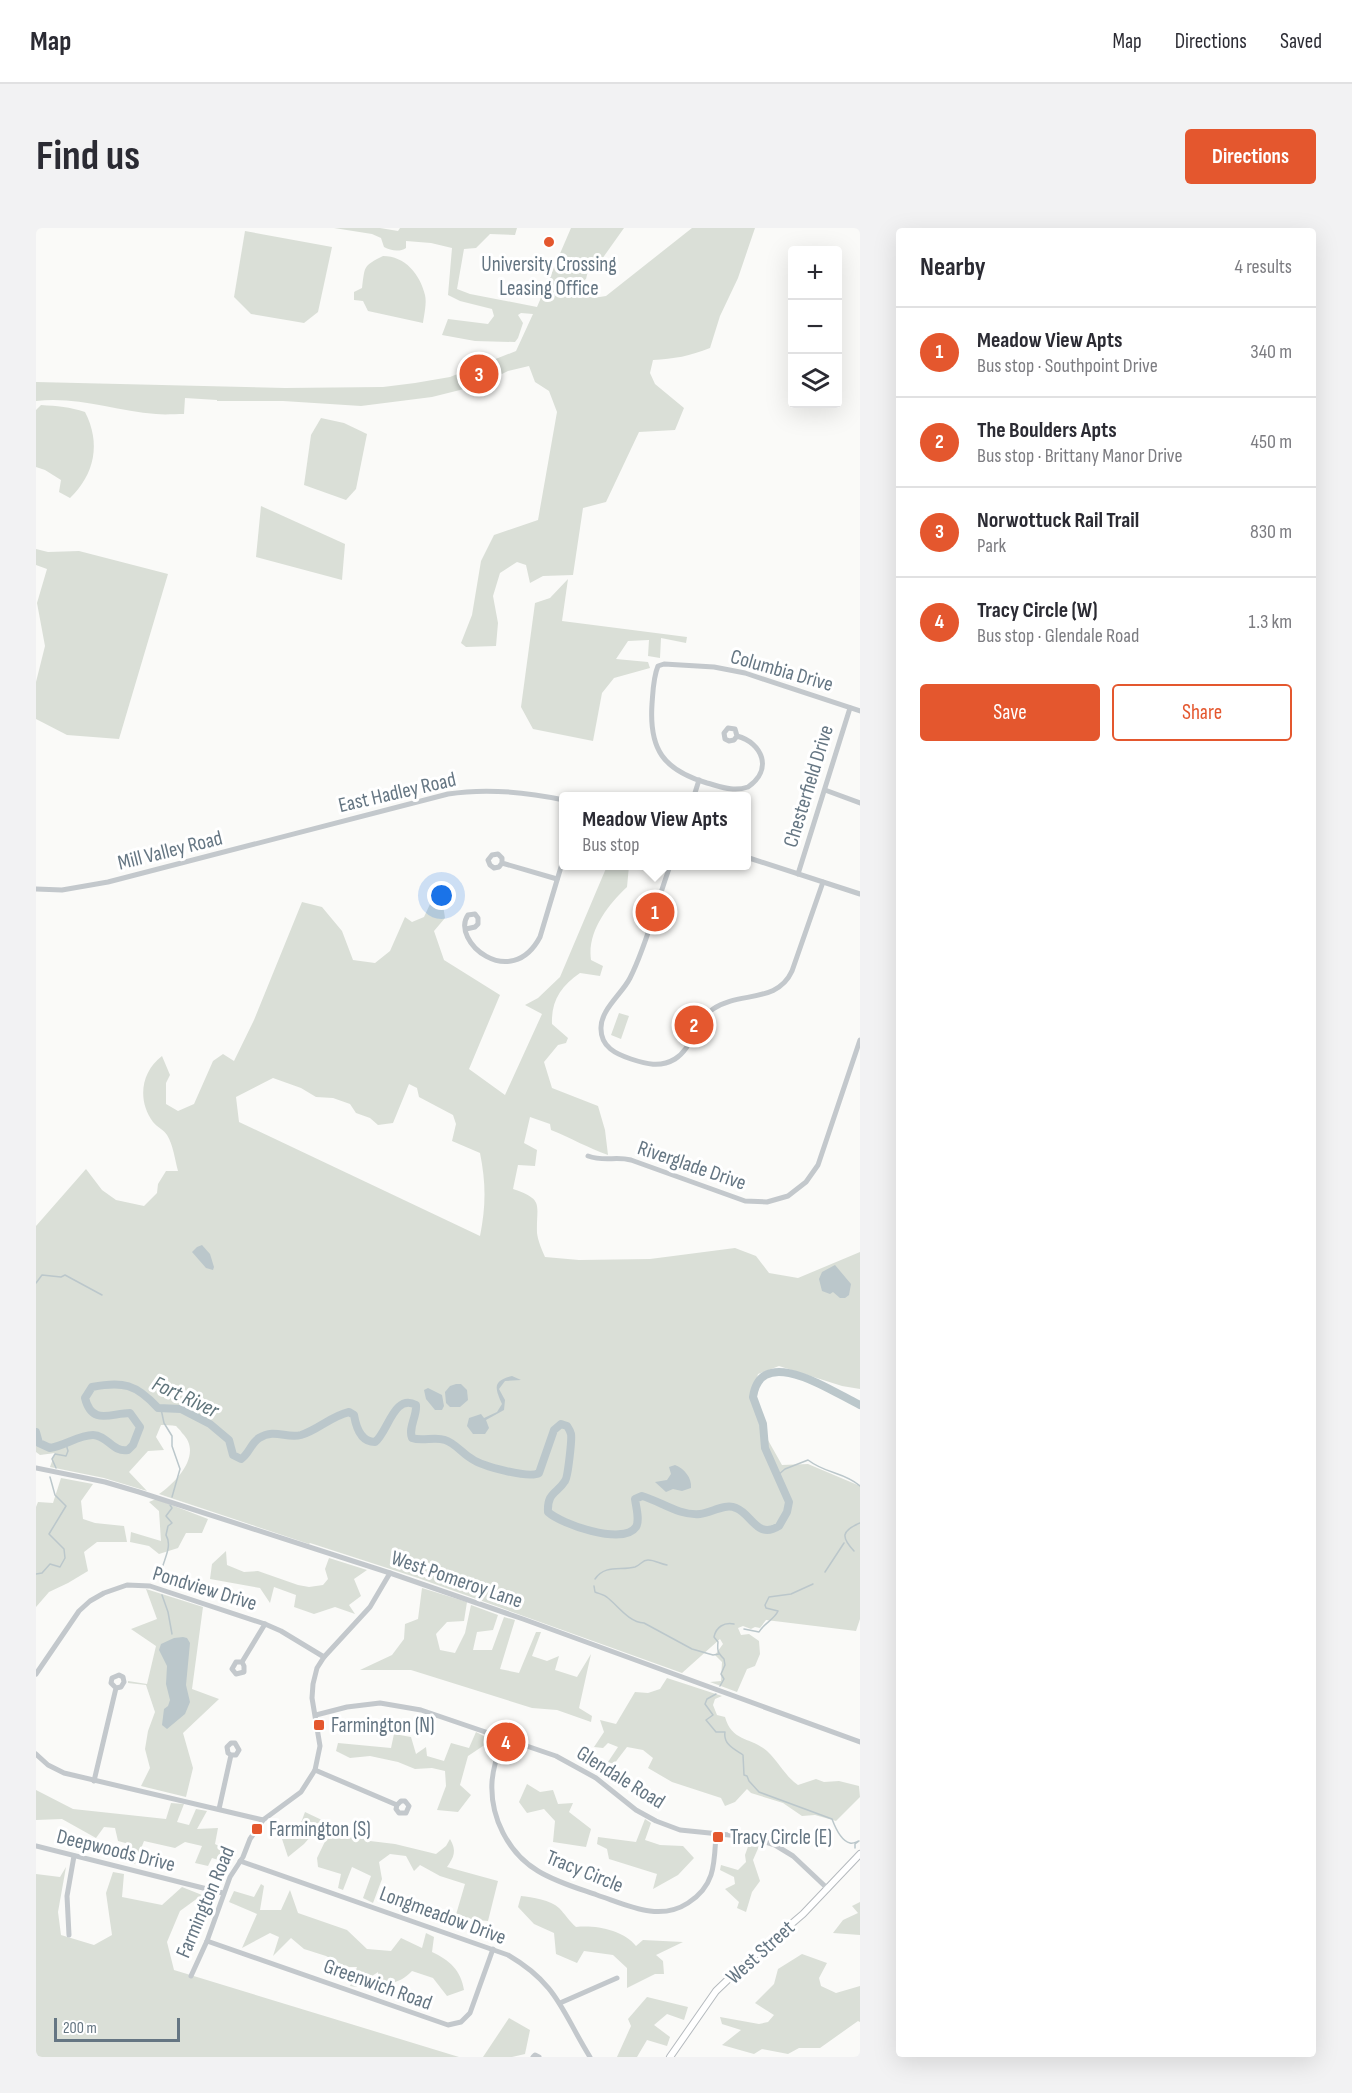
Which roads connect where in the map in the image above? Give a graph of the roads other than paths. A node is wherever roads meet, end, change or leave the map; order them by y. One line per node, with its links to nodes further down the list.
1 (850, 708): 2 (street, Columbia Drive); 4 (street, Columbia Drive); 5 (street, Chesterfield Drive)
2 (860, 711)
3 (737, 736): 4 (street)
4 (699, 780): 6 (street)
5 (825, 790): 8 (street); 14 (street, Chesterfield Drive)
6 (695, 792)
7 (559, 799): 9 (street, East Hadley Road)
8 (860, 803)
9 (310, 830): 17 (street, Mill Valley Road)
10 (751, 858): 14 (street)
11 (502, 863): 15 (street)
12 (560, 870): 15 (street)
13 (669, 870): 16 (street)
14 (798, 874): 16 (street)
15 (557, 879): 19 (street)
16 (823, 882): 18 (street)
17 (36, 889)
18 (860, 894)
19 (466, 929)
20 (860, 1040): 21 (street, Riverglade Drive)
21 (588, 1156)
22 (36, 1468): 23 (street, West Pomeroy Lane)
23 (390, 1573): 25 (street, Farmington Road); 31 (street, West Pomeroy Lane)
24 (265, 1624): 25 (street, Pondview Drive); 26 (street); 27 (street, Pondview Drive)
25 (324, 1657): 29 (street, Farmington Road)
26 (242, 1662)
27 (36, 1674)
28 (116, 1688): 35 (street)
29 (316, 1715): 30 (street, Glendale Road); 34 (street, Farmington Road)
30 (503, 1738): 39 (street, Glendale Road); 39 (street, Tracy Circle)
31 (860, 1742)
32 (36, 1754): 35 (street)
33 (231, 1755): 37 (street)
34 (315, 1770): 36 (street); 38 (street, Farmington Road)
35 (94, 1781): 37 (street)
36 (397, 1805)
37 (219, 1809): 38 (street)
38 (263, 1820): 43 (street, Farmington Road)
39 (716, 1834): 44 (street, Glendale Road)
40 (36, 1846): 42 (street, Deepwoods Drive)
41 (860, 1854): 44 (main road, West Street)
42 (74, 1856): 45 (street, Deepwoods Drive); 46 (street)
43 (240, 1861): 45 (street, Farmington Road); 48 (street, Longmeadow Drive)
44 (828, 1888): 55 (main road, West Street)
45 (223, 1893): 47 (street, Farmington Road)
46 (69, 1935)
47 (207, 1941): 48 (street, Greenwich Road); 49 (street, Farmington Road)
48 (493, 1949): 51 (street, Longmeadow Drive)
49 (191, 1976)
50 (617, 1978): 51 (street)
51 (560, 2002): 54 (street, Longmeadow Drive)
52 (533, 2057): 53 (street)
53 (539, 2057)
54 (590, 2057)
55 (670, 2057)

